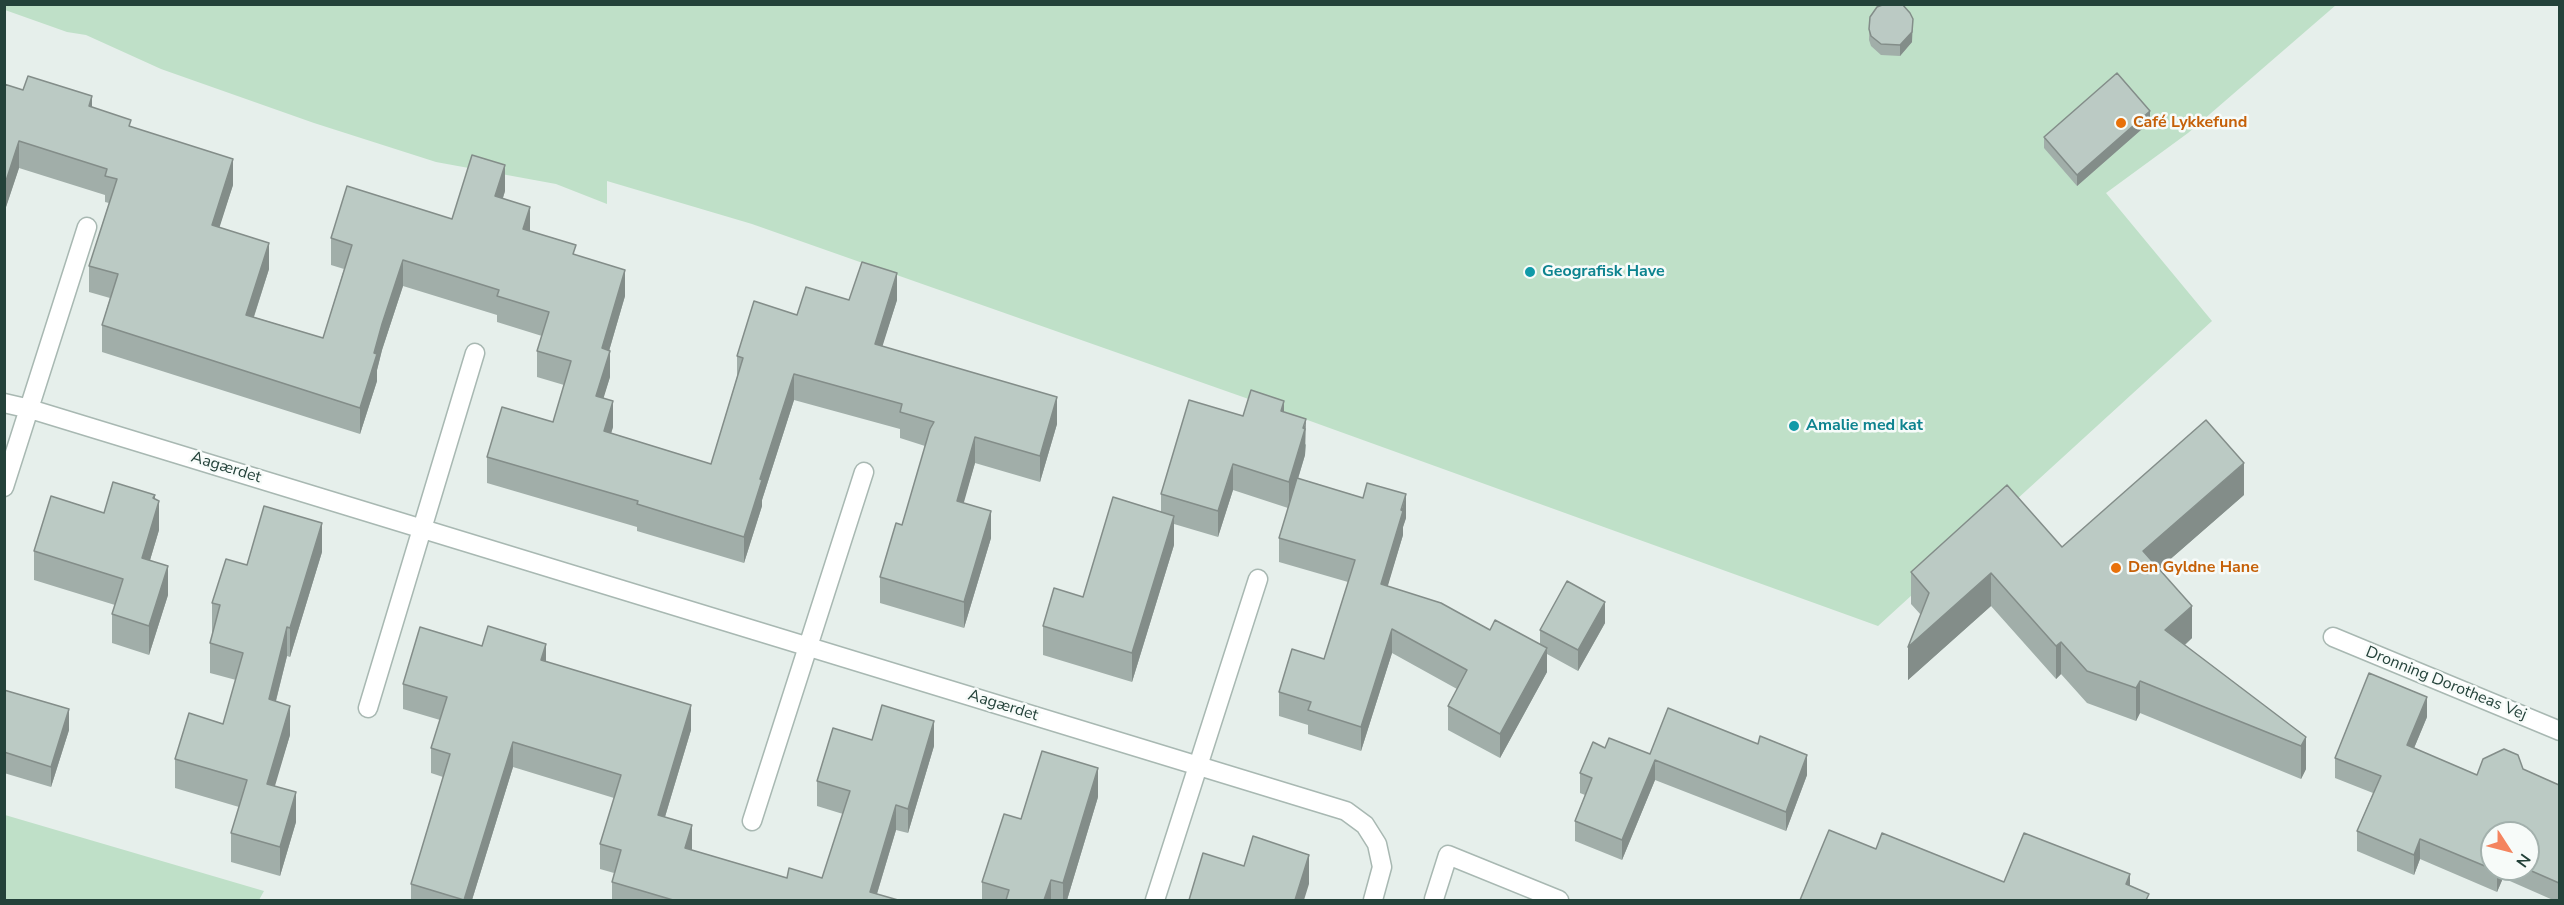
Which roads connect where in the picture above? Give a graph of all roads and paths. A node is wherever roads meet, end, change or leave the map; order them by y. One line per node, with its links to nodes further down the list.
1 (87, 227): 4 (street)
2 (475, 353): 7 (street)
3 (4, 403): 4 (street, Aagærdet)
4 (30, 409): 6 (street); 7 (street, Aagærdet)
5 (864, 472): 10 (street)
6 (4, 487)
7 (422, 528): 10 (street, Aagærdet); 11 (street)
8 (1258, 579): 13 (street)
9 (2333, 637): 12 (street, Dronning Dorotheas Vej)
10 (809, 646): 13 (street, Aagærdet); 14 (street)
11 (368, 708)
12 (2559, 731)
13 (1198, 765): 16 (street); 17 (street, Aagærdet)
14 (752, 821)
15 (1434, 899): 18 (street)
16 (1155, 900)
17 (1373, 900)
18 (1559, 900)

